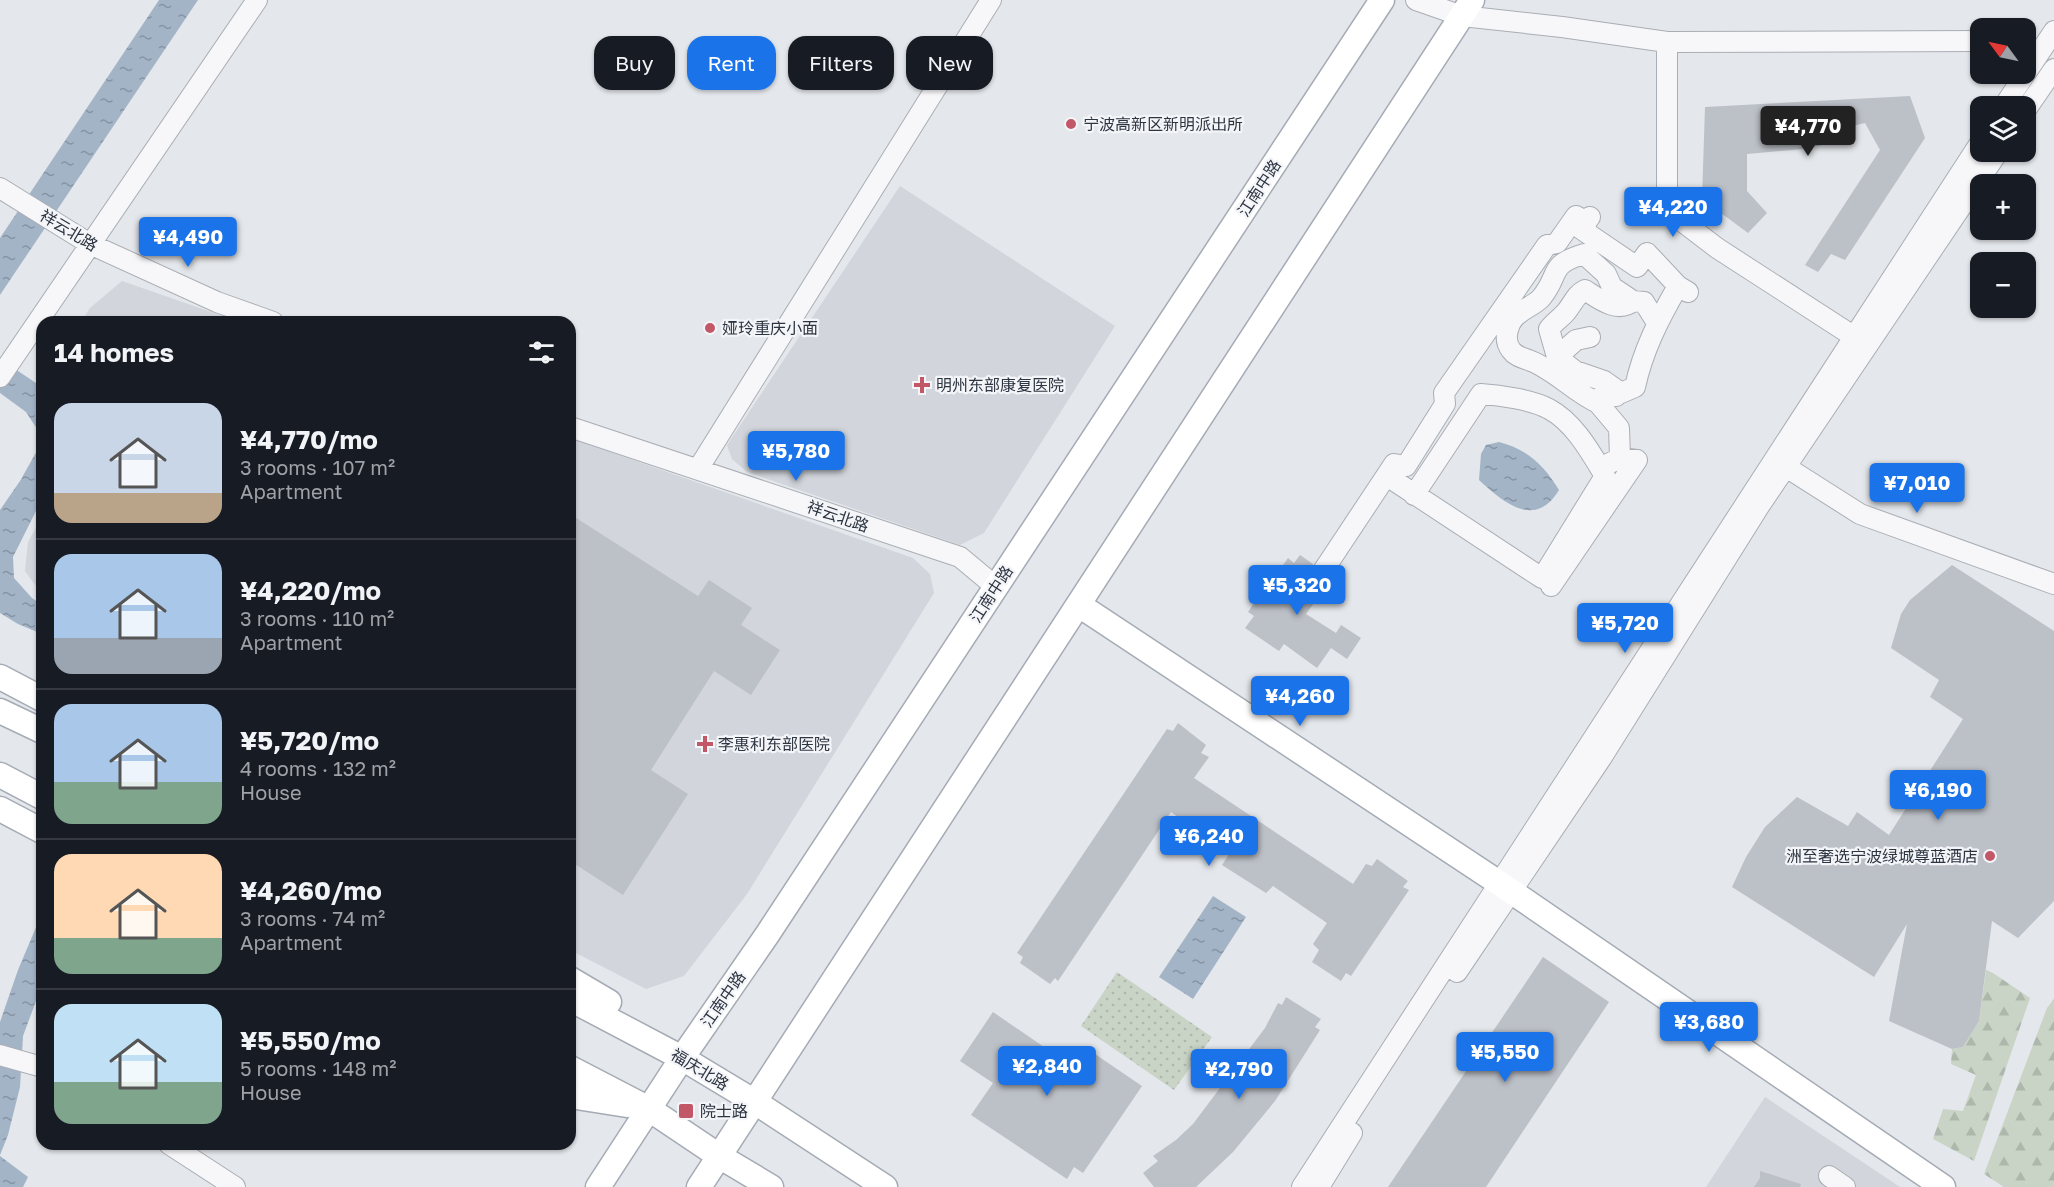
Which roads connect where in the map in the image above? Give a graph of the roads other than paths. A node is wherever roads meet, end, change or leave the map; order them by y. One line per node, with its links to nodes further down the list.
1 (257, 0): 16 (street)
2 (991, 0): 34 (street)
3 (1382, 0): 40 (main road, 江南中路)
4 (1416, 0): 5 (street)
5 (1467, 8): 9 (street); 41 (main road)
6 (2052, 37): 7 (street); 11 (street)
7 (2036, 39)
8 (1970, 41): 9 (street)
9 (1667, 42): 22 (street)
10 (2054, 69): 12 (street)
11 (2011, 96)
12 (2035, 96)
13 (1970, 158): 22 (street)
14 (1991, 162): 31 (street)
15 (0, 188): 16 (street, 祥云北路)
16 (90, 244): 18 (street); 19 (street, 祥云北路)
17 (1633, 301): 20 (street); 24 (street); 28 (street)
18 (41, 316)
19 (256, 316)
20 (1657, 322): 27 (street); 32 (street)
21 (36, 324): 25 (street)
22 (1853, 336): 31 (street)
23 (1590, 338): 24 (street)
24 (1557, 357): 27 (street)
25 (0, 377)
26 (1475, 383): 32 (street)
27 (1618, 391): 28 (street)
28 (1598, 403): 30 (street)
29 (576, 429): 34 (street, 祥云北路)
30 (1620, 458): 33 (street); 38 (street)
31 (1780, 463): 39 (street); 50 (street)
32 (1406, 466): 35 (street)
33 (1600, 468): 36 (street); 38 (street)
34 (698, 469): 40 (street, 祥云北路)
35 (1387, 477): 36 (street); 37 (street)
36 (1414, 495): 38 (street)
37 (1323, 571)
38 (1542, 578)
39 (2052, 579)
40 (996, 587): 54 (main road, 江南中路)
41 (1079, 605): 50 (main road); 58 (main road)
42 (0, 677): 43 (main road)
43 (36, 696)
44 (0, 711): 45 (main road)
45 (36, 728)
46 (0, 775): 47 (main road)
47 (36, 793)
48 (0, 809): 49 (main road)
49 (36, 828)
50 (1505, 887): 67 (street); 68 (street); 69 (main road)
51 (576, 983): 54 (main road)
52 (576, 1002): 54 (main road, 福庆北路)
53 (0, 1055): 55 (street)
54 (682, 1058): 58 (main road, 福庆北路); 59 (main road, 江南中路)
55 (36, 1065)
56 (576, 1071): 59 (main road)
57 (576, 1097): 59 (main road)
58 (755, 1102): 61 (main road); 66 (main road, 福庆北路)
59 (649, 1109): 61 (main road); 63 (main road, 江南中路)
60 (178, 1150): 62 (street)
61 (719, 1156): 64 (main road); 65 (main road)
62 (235, 1187)
63 (598, 1187)
64 (699, 1187)
65 (771, 1187)
66 (885, 1187)
67 (1302, 1187)
68 (1319, 1187)
69 (1943, 1187)

